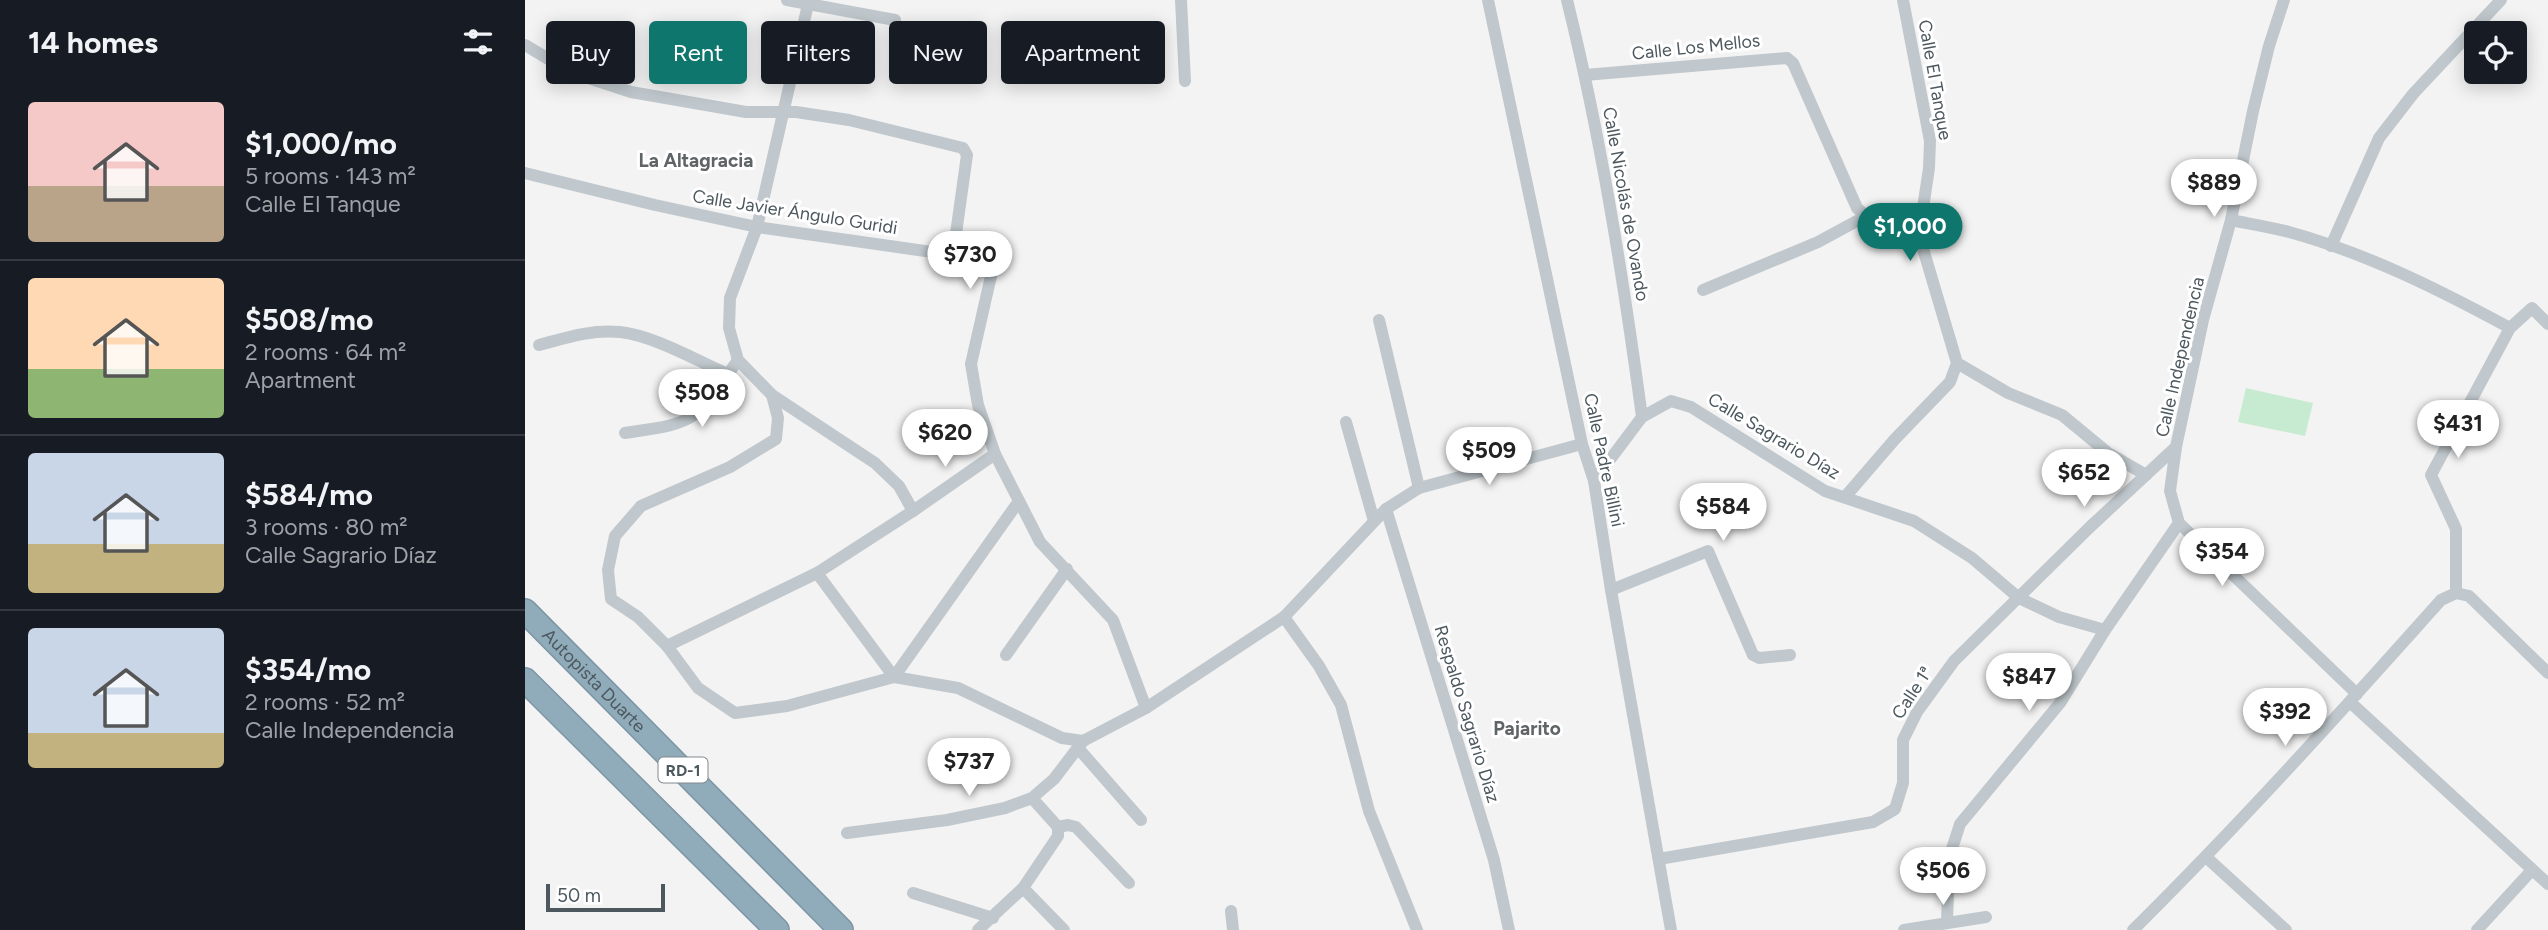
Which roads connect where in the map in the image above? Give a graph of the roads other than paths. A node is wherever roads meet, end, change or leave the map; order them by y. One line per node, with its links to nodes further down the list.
1 (787, 0): 8 (street)
2 (1181, 0): 12 (street)
3 (1488, 0): 33 (street, Calle Padre Billini)
4 (1567, 0): 11 (street, Calle Nicolás de Ovando)
5 (1903, 0): 18 (street, Calle El Tanque)
6 (2284, 0): 16 (street, Calle Independencia)
7 (2501, 0): 19 (street)
8 (809, 2): 9 (street); 13 (street)
9 (895, 20)
10 (525, 45): 13 (street)
11 (1585, 75): 15 (street, Calle Los Mellos); 30 (street, Calle Nicolás de Ovando)
12 (1185, 81)
13 (782, 112): 17 (street); 20 (street)
14 (525, 173): 17 (street, Calle Javier Ángulo Guridi)
15 (1866, 216): 18 (street); 21 (street)
16 (2231, 220): 19 (street); 34 (street, Calle Independencia)
17 (757, 227): 20 (street, Calle Javier Ángulo Guridi); 26 (street)
18 (1919, 230): 27 (street, Calle El Tanque)
19 (2331, 246): 24 (street)
20 (953, 255): 35 (street, Calle Javier Ángulo Guridi)
21 (1703, 290)
22 (1378, 320): 38 (street)
23 (2548, 324): 24 (street)
24 (2509, 328): 48 (street)
25 (539, 345): 28 (street)
26 (739, 360): 28 (street); 29 (street)
27 (1957, 363): 36 (street); 39 (street)
28 (728, 374): 32 (street)
29 (772, 395): 42 (street); 53 (street)
30 (1642, 417): 37 (street, Calle Sagrario Díaz); 39 (street, Calle Sagrario Díaz)
31 (1346, 422): 43 (street)
32 (625, 433)
33 (1582, 444): 37 (street, Calle Padre Billini); 38 (street)
34 (2176, 447): 36 (street, Calle 1ª); 44 (street, Calle Independencia)
35 (995, 454): 40 (street, Calle Javier Ángulo Guridi); 42 (street)
36 (2146, 475): 49 (street, Calle 1ª)
37 (1594, 481): 47 (street, Calle Padre Billini)
38 (1419, 488): 41 (street)
39 (1845, 497): 49 (street, Calle Sagrario Díaz)
40 (1019, 501): 45 (street, Calle Javier Ángulo Guridi); 57 (street)
41 (1386, 509): 43 (street); 82 (street, Respaldo Sagrario Díaz)
42 (913, 511): 46 (street)
43 (1374, 521): 51 (street)
44 (2179, 523): 52 (street); 59 (street, Calle Independencia)
45 (1067, 569): 55 (street); 60 (street, Calle Javier Ángulo Guridi)
46 (817, 573): 53 (street); 57 (street)
47 (1611, 590): 54 (street); 67 (street, Calle Padre Billini)
48 (2456, 593): 56 (street); 59 (street)
49 (2019, 598): 52 (street, Calle Sagrario Díaz); 67 (street, Calle 1ª)
50 (525, 611): 78 (highway, Autopista Duarte / RD-1)
51 (1284, 617): 60 (street); 81 (street)
52 (2105, 630): 75 (street)
53 (667, 646): 57 (street)
54 (1790, 654)
55 (1006, 655)
56 (2548, 673)
57 (894, 677): 61 (street)
58 (525, 680): 77 (highway, RD-1)
59 (2353, 698): 66 (street); 68 (street, Calle Independencia)
60 (1146, 708): 61 (street)
61 (1081, 744): 62 (street); 63 (street)
62 (1032, 798): 64 (street); 65 (street)
63 (1141, 820)
64 (1058, 827): 69 (street); 71 (street)
65 (846, 833)
66 (2206, 857): 85 (street); 86 (street)
67 (1659, 859): 83 (street, Calle Padre Billini)
68 (2532, 870): 70 (street, Calle Independencia); 87 (street)
69 (1129, 883)
70 (2548, 884)
71 (1023, 888): 76 (street); 79 (street)
72 (913, 893): 76 (street)
73 (1231, 911): 80 (street)
74 (1986, 917): 75 (street)
75 (1947, 923): 84 (street)
76 (987, 925)
77 (777, 930)
78 (841, 930)
79 (1064, 930)
80 (1233, 930)
81 (1417, 930)
82 (1509, 930)
83 (1671, 930)
84 (1904, 930)
85 (2133, 930)
86 (2286, 930)
87 (2477, 930)

